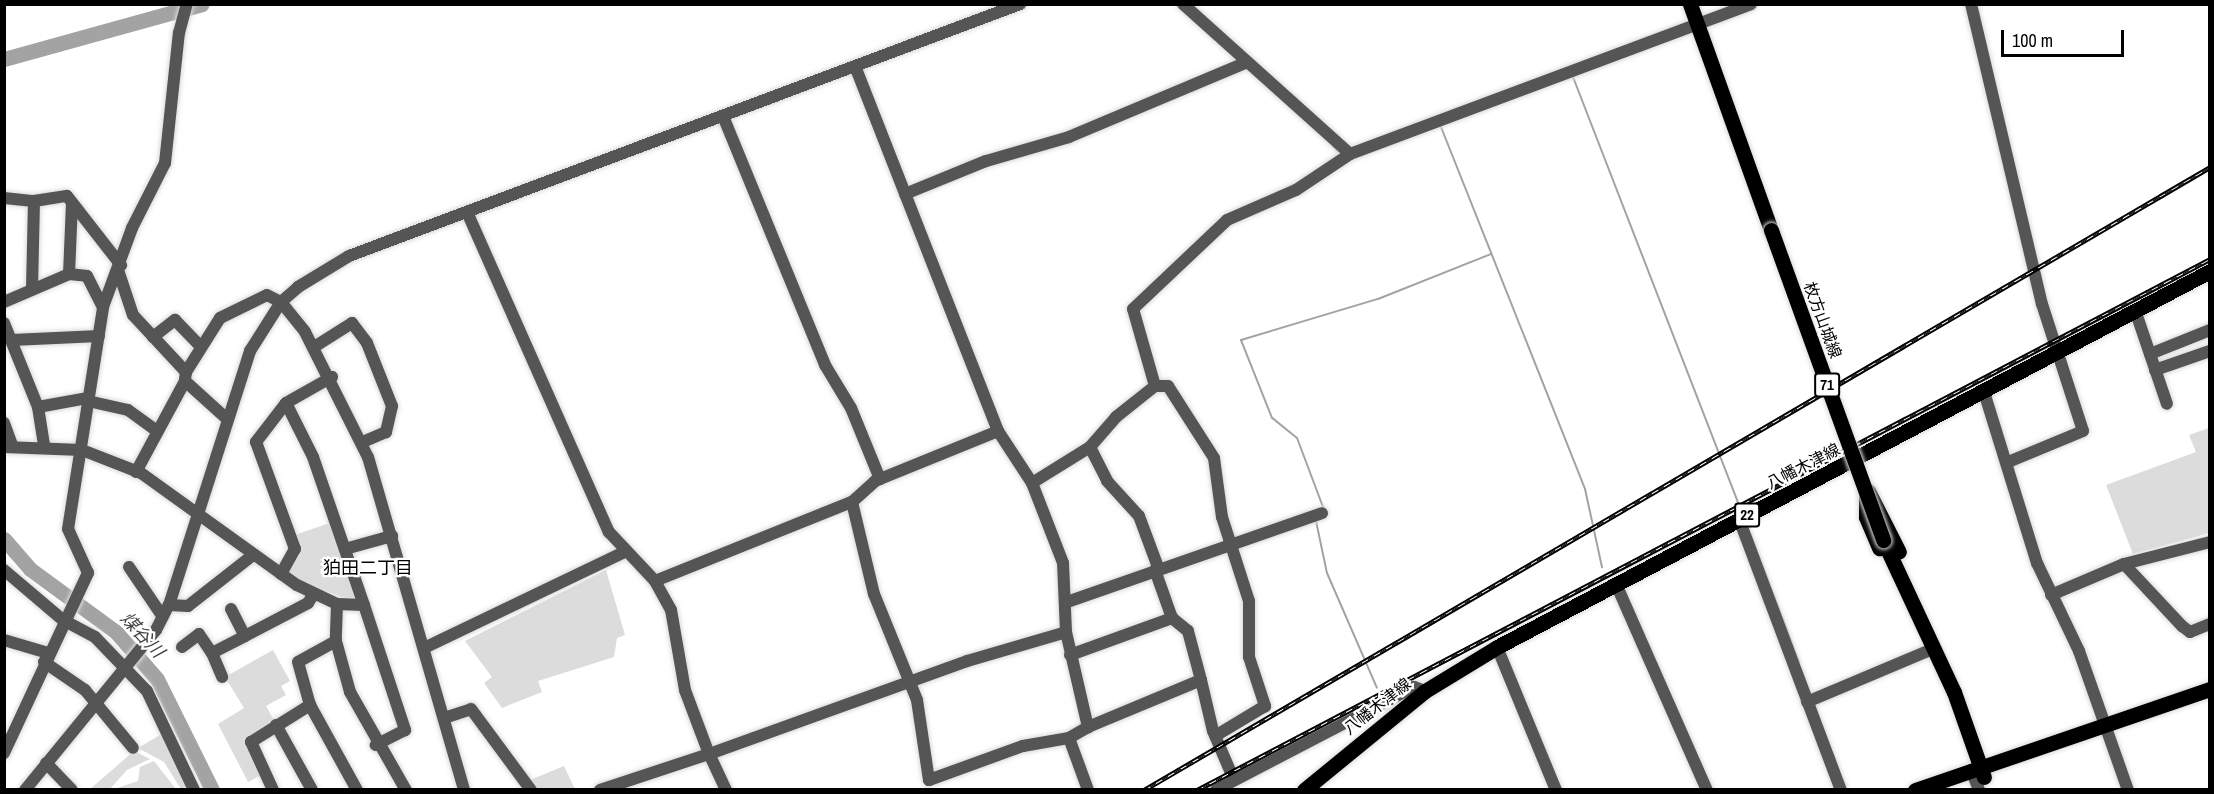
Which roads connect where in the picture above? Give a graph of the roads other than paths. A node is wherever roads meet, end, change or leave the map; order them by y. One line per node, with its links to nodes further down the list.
1 (188, 4): 17 (street)
2 (1020, 4): 9 (street)
3 (1183, 4): 8 (street)
4 (1690, 4): 7 (main road, 枚方山城線 / 71)
5 (1751, 4): 7 (street)
6 (1971, 4): 33 (street)
7 (1697, 25): 11 (street); 104 (main road, 枚方山城線 / 71, bridge)
8 (1247, 62): 11 (street); 12 (street)
9 (855, 66): 10 (street); 12 (street)
10 (723, 116): 16 (street); 56 (street)
11 (1350, 153): 38 (street)
12 (905, 194): 47 (street)
13 (4, 198): 14 (street)
14 (34, 201): 15 (street); 20 (street)
15 (72, 203): 17 (street); 19 (street)
16 (467, 212): 22 (street); 67 (street)
17 (120, 269): 23 (street); 28 (street)
18 (2210, 271): 24 (main road, 八幡木津線 / 22)
19 (69, 274): 20 (street); 23 (street)
20 (32, 289): 21 (street)
21 (4, 302)
22 (280, 302): 30 (street); 31 (street); 44 (street)
23 (103, 307): 27 (street)
24 (2135, 310): 33 (main road, 八幡木津線 / 22); 34 (street)
25 (4, 322): 29 (street)
26 (2210, 330): 34 (street)
27 (99, 336): 29 (street); 40 (street)
28 (153, 337): 30 (street); 36 (street)
29 (9, 339): 43 (street)
30 (199, 345): 36 (street)
31 (314, 347): 37 (street); 48 (street)
32 (2210, 351): 35 (street)
33 (2059, 353): 39 (main road, 八幡木津線 / 22); 54 (street)
34 (2150, 354): 35 (street)
35 (2155, 370): 42 (street)
36 (185, 376): 44 (street); 46 (street)
37 (332, 377): 41 (street); 48 (street)
38 (1155, 386): 51 (street); 65 (street)
39 (1984, 392): 53 (main road, 八幡木津線 / 22); 54 (street)
40 (88, 399): 43 (street); 46 (street); 52 (street)
41 (286, 404): 66 (street); 73 (street)
42 (2167, 404)
43 (38, 407): 50 (street)
44 (226, 418): 61 (street)
45 (4, 423): 49 (street)
46 (157, 431): 55 (street)
47 (998, 432): 56 (street); 57 (street)
48 (362, 442): 63 (street)
49 (8, 446): 50 (street)
50 (44, 446): 52 (street)
51 (1090, 447): 57 (street); 71 (street)
52 (82, 450): 55 (street); 83 (street)
53 (1856, 460): 58 (main road, 71); 62 (main road, 八幡木津線 / 22)
54 (2008, 462): 77 (street)
55 (136, 472): 61 (street)
56 (880, 479): 59 (street)
57 (1032, 483): 78 (street)
58 (1867, 490): 94 (main road, 71); 104 (main road, 71)
59 (852, 502): 74 (street); 101 (street)
60 (1322, 513): 65 (street)
61 (197, 517): 68 (street); 80 (street)
62 (1739, 519): 75 (main road, 八幡木津線 / 22); 106 (street)
63 (392, 536): 66 (street); 93 (street)
64 (2210, 542): 69 (street)
65 (1231, 548): 71 (street); 113 (street)
66 (345, 549): 81 (street)
67 (624, 552): 74 (street); 93 (street)
68 (253, 555): 73 (street); 80 (street)
69 (2124, 564): 77 (street); 86 (street)
70 (129, 567): 84 (street)
71 (1156, 569): 78 (street); 85 (street)
72 (4, 570): 83 (street)
73 (281, 574): 76 (street)
74 (655, 580): 118 (street)
75 (1616, 584): 92 (main road, 八幡木津線 / 22); 138 (street)
76 (313, 595): 79 (street); 88 (street)
77 (2051, 595): 112 (street)
78 (1067, 602): 87 (street)
79 (337, 604): 81 (street); 90 (street)
80 (169, 605): 84 (street)
81 (364, 605): 115 (street)
82 (231, 609): 88 (street)
83 (65, 617): 97 (street); 98 (street)
84 (163, 617): 98 (street)
85 (1172, 618): 96 (street); 100 (street)
86 (2210, 624)
87 (1066, 632): 96 (street); 101 (street)
88 (245, 636): 95 (street)
89 (4, 640): 97 (street)
90 (336, 641): 108 (street); 115 (street)
91 (182, 647): 95 (street)
92 (1497, 647): 103 (main road, 八幡木津線 / 22); 137 (street)
93 (424, 648): 109 (street)
94 (1928, 651): 104 (main road, 71); 106 (street)
95 (212, 653): 99 (street)
96 (1070, 655): 111 (street)
97 (46, 657): 107 (street); 117 (street)
98 (126, 666): 107 (street); 125 (street)
99 (222, 677)
100 (1201, 680): 111 (street); 113 (street)
101 (908, 684): 118 (street); 122 (street)
102 (2210, 689): 112 (main road)
103 (1425, 691): 121 (street); 136 (main road, 八幡木津線 / 22)
104 (1953, 692): 120 (main road, 枚方山城線 / 71)
105 (2210, 700): 112 (main road)
106 (1808, 702): 139 (street)
107 (95, 704): 116 (street); 119 (street)
108 (310, 705): 110 (street); 128 (street)
109 (444, 718): 130 (street); 131 (street)
110 (276, 724): 126 (street); 127 (street)
111 (1088, 727): 114 (street)
112 (2106, 729): 120 (main road); 142 (street)
113 (1215, 736): 121 (street)
114 (1069, 738): 122 (street); 134 (street)
115 (376, 745): 129 (street)
116 (133, 748)
117 (4, 753)
118 (709, 754): 132 (street); 133 (street)
119 (46, 763): 123 (street); 124 (street)
120 (1978, 777): 140 (main road); 141 (main road)
121 (1234, 780): 135 (street)
122 (931, 785)
123 (25, 789)
124 (72, 789)
125 (194, 789)
126 (270, 789)
127 (312, 789)
128 (357, 789)
129 (406, 789)
130 (464, 789)
131 (531, 789)
132 (600, 789)
133 (726, 789)
134 (1088, 789)
135 (1216, 789)
136 (1304, 789)
137 (1556, 789)
138 (1707, 789)
139 (1841, 789)
140 (1915, 789)
141 (1947, 789)
142 (2128, 789)

